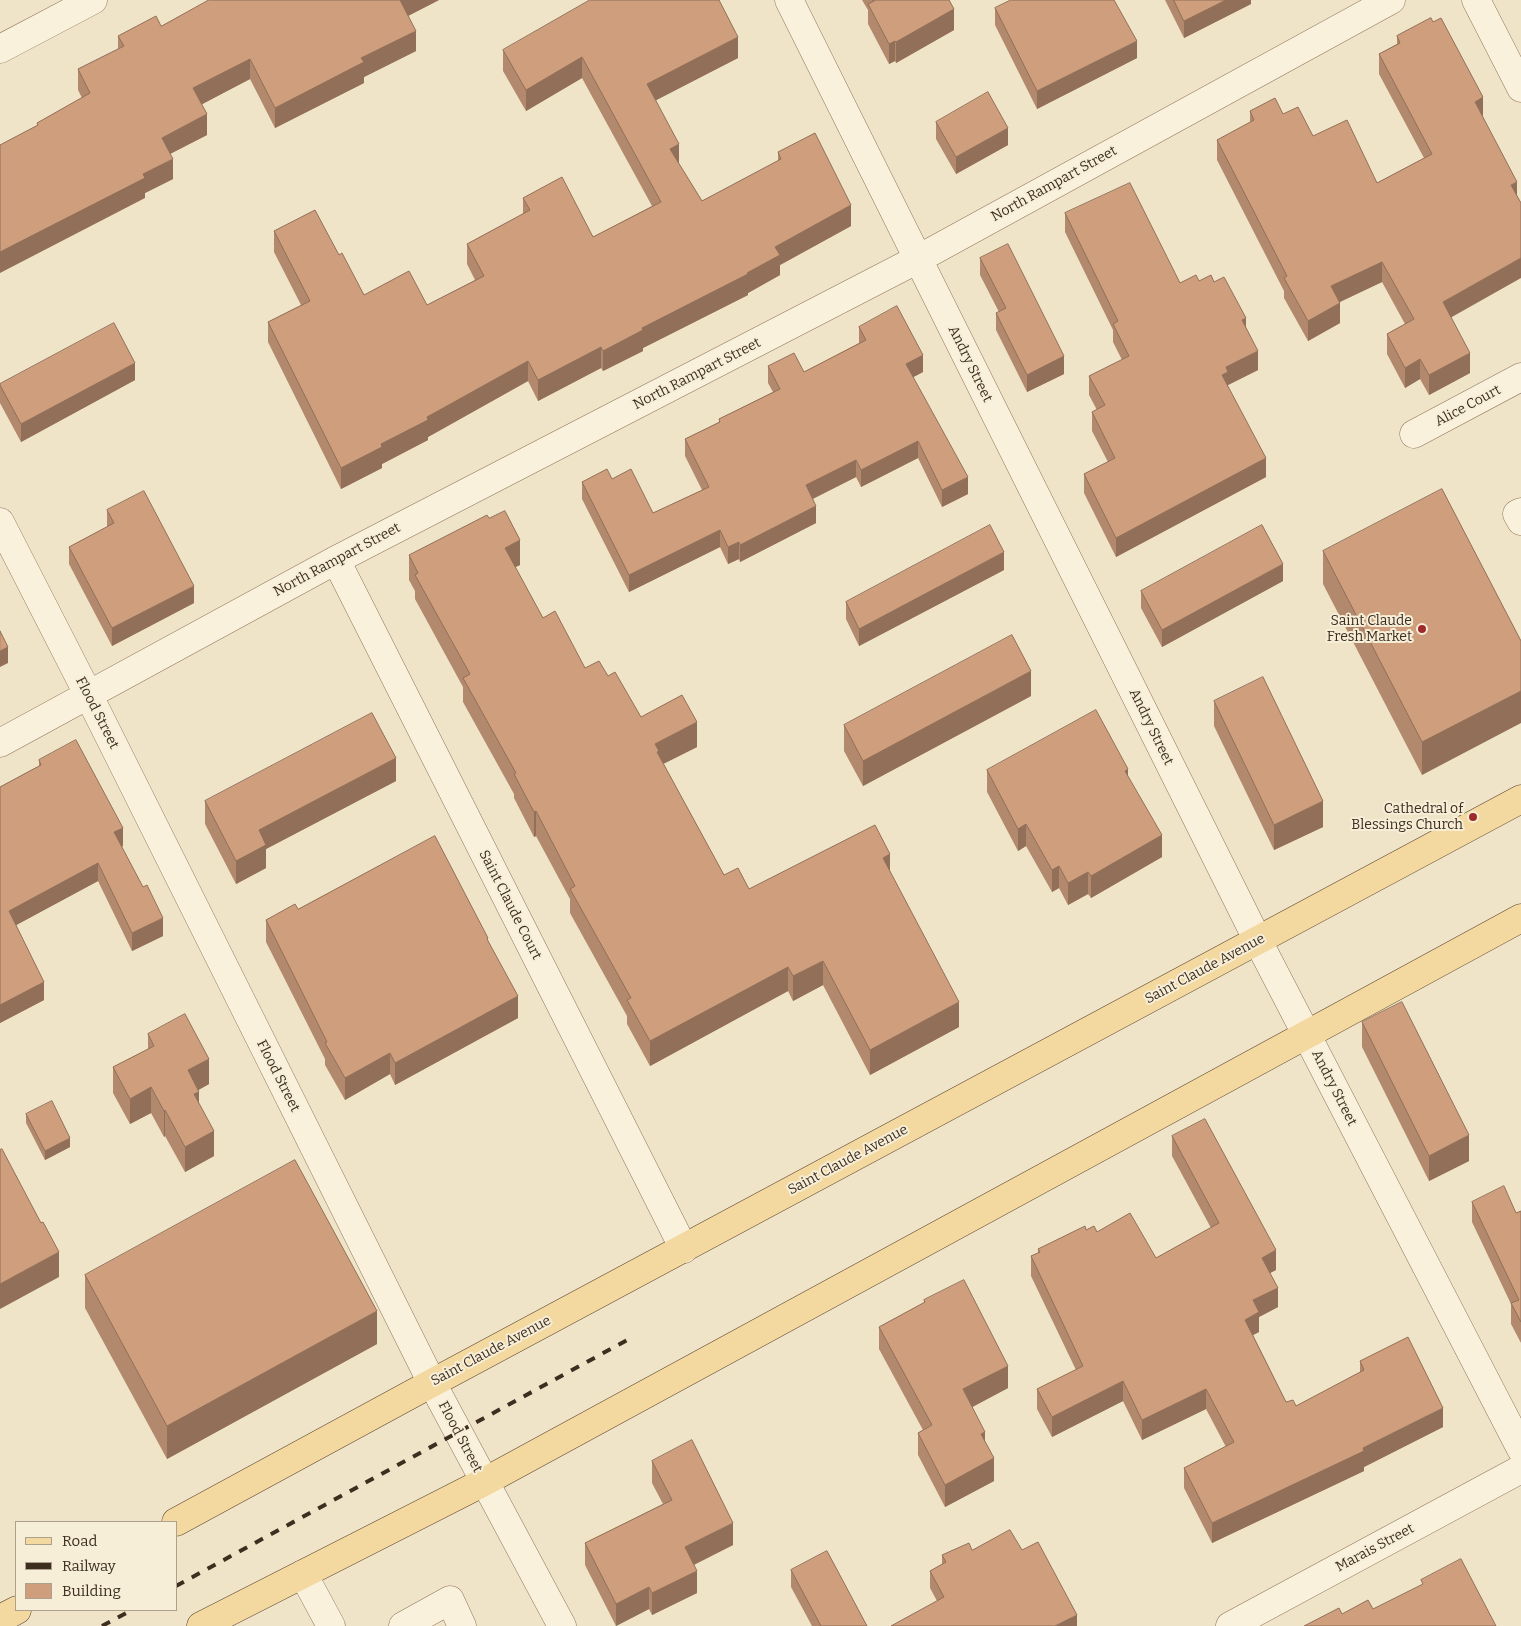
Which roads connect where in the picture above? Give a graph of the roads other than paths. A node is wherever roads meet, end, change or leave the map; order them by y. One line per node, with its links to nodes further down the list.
1 (93, 0): 5 (street)
2 (790, 0): 7 (street, Andry Street)
3 (1391, 0): 7 (street, North Rampart Street)
4 (1476, 0): 6 (street)
5 (0, 49)
6 (1521, 88)
7 (918, 259): 13 (street, North Rampart Street); 18 (street, Andry Street)
8 (1521, 377): 9 (street, Alice Court)
9 (1414, 434)
10 (1521, 512): 11 (street)
11 (1521, 521)
12 (0, 522): 14 (street, Flood Street)
13 (336, 560): 14 (street, North Rampart Street); 20 (street, Saint Claude Court)
14 (88, 694): 15 (street, North Rampart Street); 21 (street, Flood Street)
15 (0, 743)
16 (1521, 799): 18 (main road, Saint Claude Avenue)
17 (1521, 918): 19 (main road)
18 (1258, 941): 19 (street, Andry Street); 20 (main road, Saint Claude Avenue)
19 (1307, 1035): 22 (street, Andry Street); 24 (main road)
20 (684, 1249): 21 (main road, Saint Claude Avenue)
21 (432, 1383): 24 (street, Flood Street); 25 (main road, Saint Claude Avenue)
22 (1521, 1449)
23 (1521, 1469): 34 (street, Marais Street)
24 (484, 1482): 26 (main road); 33 (street, Flood Street)
25 (178, 1521)
26 (303, 1574): 29 (main road); 30 (street)
27 (15, 1611): 28 (main road)
28 (0, 1619)
29 (201, 1626)
30 (331, 1626)
31 (402, 1626): 32 (street)
32 (462, 1626)
33 (562, 1626)
34 (1230, 1626)

